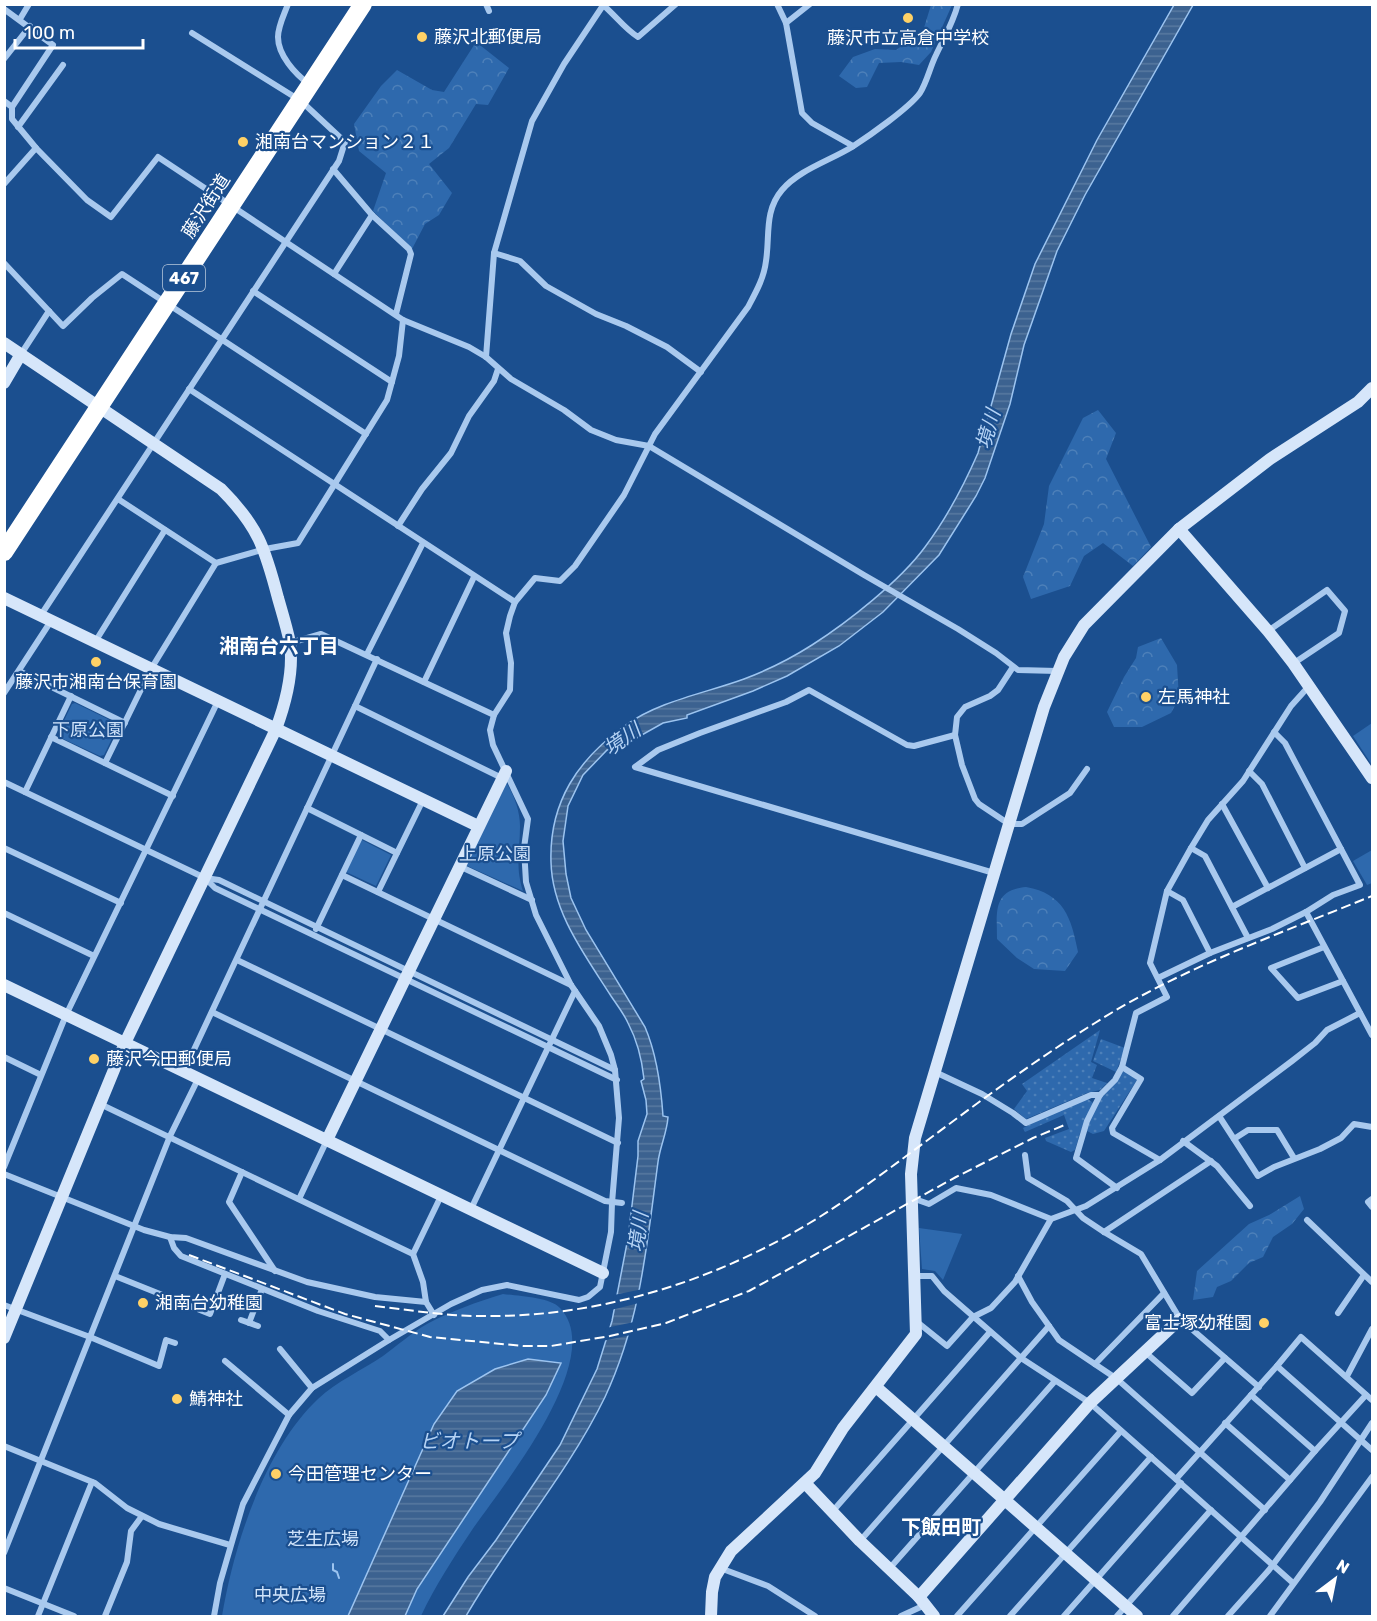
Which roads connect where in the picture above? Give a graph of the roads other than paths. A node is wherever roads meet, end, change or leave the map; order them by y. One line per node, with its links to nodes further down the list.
1 (29, 4): 10 (street)
2 (288, 4): 16 (street)
3 (363, 4): 16 (highway, 藤沢街道 / 467)
4 (676, 4): 8 (street)
5 (777, 4): 11 (street)
6 (810, 4): 11 (street)
7 (958, 4): 20 (street)
8 (603, 5): 27 (street)
9 (4, 9): 10 (street)
10 (20, 19): 12 (street)
11 (786, 23): 20 (street)
12 (30, 26): 14 (street); 18 (street)
13 (192, 33): 16 (street)
14 (4, 59)
15 (63, 65): 19 (street)
16 (306, 93): 22 (street); 24 (highway, 藤沢街道 / 467)
17 (4, 101): 18 (street)
18 (12, 106): 19 (street)
19 (18, 127): 21 (street)
20 (853, 146): 40 (street)
21 (36, 148): 23 (street); 24 (street)
22 (333, 169): 25 (street); 26 (street)
23 (4, 184)
24 (231, 207): 26 (street); 31 (highway, 藤沢街道 / 467)
25 (372, 215): 29 (street); 33 (street)
26 (285, 242): 29 (street); 30 (street)
27 (494, 253): 38 (street); 40 (street)
28 (4, 262): 32 (street)
29 (334, 274): 33 (street)
30 (253, 291): 35 (street); 41 (street)
31 (167, 305): 32 (street); 35 (street); 45 (highway, 藤沢街道 / 467)
32 (49, 311): 37 (street)
33 (396, 314): 34 (street)
34 (403, 320): 38 (street); 41 (street)
35 (221, 339): 44 (street); 46 (street)
36 (4, 343): 37 (street)
37 (21, 354): 42 (street); 45 (street)
38 (486, 357): 39 (street)
39 (498, 369): 48 (street); 51 (street)
40 (701, 372): 48 (street)
41 (392, 382): 46 (street)
42 (4, 383)
43 (1372, 388): 52 (street)
44 (189, 389): 47 (street); 49 (street)
45 (100, 407): 47 (street); 56 (highway, 藤沢街道 / 467)
46 (366, 434): 49 (street)
47 (154, 442): 50 (street); 55 (street)
48 (649, 447): 60 (street); 68 (street)
49 (336, 485): 51 (street); 55 (street)
50 (118, 499): 53 (street); 61 (street)
51 (398, 526): 54 (street)
52 (1179, 529): 62 (street); 71 (street)
53 (165, 530): 57 (street); 63 (street)
54 (423, 543): 58 (street); 65 (street)
55 (265, 549): 57 (street); 64 (street)
56 (4, 552)
57 (216, 563): 69 (street)
58 (474, 577): 60 (street); 72 (street)
59 (4, 598): 61 (street)
60 (515, 603): 78 (street)
61 (46, 618): 63 (street); 70 (street)
62 (1268, 631): 67 (street); 67 (street)
63 (95, 642): 69 (street)
64 (290, 643): 65 (street); 80 (street)
65 (367, 654): 66 (street)
66 (377, 659): 72 (street); 77 (street)
67 (1293, 663): 73 (street)
68 (1013, 667): 71 (street); 82 (street)
69 (151, 669): 76 (street); 79 (street)
70 (19, 671): 74 (street); 75 (street)
71 (1057, 671): 96 (street)
72 (424, 682): 78 (street)
73 (1309, 686): 81 (street); 89 (street)
74 (4, 693)
75 (70, 696): 79 (street); 83 (street)
76 (218, 701): 80 (street); 92 (street)
77 (355, 706): 84 (street); 88 (street)
78 (494, 715): 88 (street)
79 (125, 723): 85 (street)
80 (276, 729): 84 (street); 108 (street)
81 (1274, 732): 87 (street); 101 (street)
82 (955, 735): 96 (street); 106 (street)
83 (51, 737): 85 (street); 91 (street)
84 (332, 756): 93 (street); 95 (street)
85 (105, 763): 92 (street)
86 (1087, 769): 96 (street)
87 (1249, 771): 94 (street); 105 (street)
88 (504, 774): 97 (street); 112 (street)
89 (1372, 778)
90 (4, 782): 91 (street)
91 (26, 792): 102 (street)
92 (172, 796): 102 (street)
93 (423, 800): 97 (street); 103 (street)
94 (1222, 804): 100 (street); 109 (street)
95 (307, 808): 98 (street); 113 (street)
96 (1009, 824): 106 (street)
97 (478, 826): 104 (street)
98 (361, 835): 103 (street); 107 (street)
99 (4, 848): 114 (street)
100 (1191, 848): 110 (street); 115 (street)
101 (1341, 849): 105 (street); 117 (street)
102 (147, 850): 108 (street); 114 (street)
103 (397, 853): 111 (street)
104 (459, 866): 112 (street); 119 (street)
105 (1305, 868): 109 (street)
106 (994, 873): 146 (street)
107 (342, 875): 111 (street); 120 (street)
108 (205, 878): 113 (street); 116 (street); 140 (street)
109 (1268, 888): 115 (street)
110 (1167, 891): 124 (street); 128 (street)
111 (378, 892): 119 (street)
112 (532, 900): 131 (street)
113 (265, 901): 116 (street); 120 (street)
114 (121, 903): 125 (street)
115 (1232, 907): 122 (street)
116 (261, 910): 121 (street); 126 (street)
117 (1306, 912): 122 (street); 123 (street)
118 (4, 913): 125 (street)
119 (433, 918): 127 (street); 131 (street)
120 (317, 927): 121 (street); 127 (street)
121 (313, 935): 127 (street)
122 (1248, 938): 124 (street)
123 (1324, 947): 129 (street); 129 (street)
124 (1210, 953): 128 (street)
125 (94, 956): 136 (street)
126 (237, 960): 134 (street); 137 (street)
127 (406, 974): 132 (street); 133 (street); 137 (street)
128 (1158, 978): 143 (street)
129 (1343, 981): 135 (street)
130 (4, 985): 136 (street)
131 (573, 988): 139 (street); 144 (street)
132 (476, 1004): 133 (street); 139 (street)
133 (472, 1011): 141 (street)
134 (212, 1012): 145 (street); 150 (street)
135 (1360, 1013): 138 (street); 154 (street)
136 (66, 1015): 140 (street); 147 (street)
137 (381, 1028): 150 (street); 152 (street)
138 (1372, 1035)
139 (552, 1040): 141 (street); 144 (street)
140 (125, 1043): 145 (street); 153 (street)
141 (548, 1047): 149 (street); 152 (street)
142 (4, 1057): 147 (street)
143 (1122, 1067): 151 (street); 164 (street)
144 (615, 1070): 149 (street)
145 (184, 1071): 148 (street)
146 (935, 1072): 151 (street); 171 (street)
147 (41, 1075): 166 (street)
148 (198, 1078): 156 (street); 158 (street)
149 (616, 1080): 160 (street)
150 (355, 1081): 158 (street); 161 (street)
151 (1100, 1095): 169 (street)
152 (524, 1098): 160 (street); 161 (street)
153 (100, 1104): 156 (street); 172 (street)
154 (1219, 1116): 157 (street); 159 (street)
155 (1372, 1127): 163 (street)
156 (170, 1137): 167 (street); 183 (street)
157 (1234, 1139): 163 (street); 163 (street)
158 (327, 1140): 170 (street); 173 (street)
159 (1183, 1141): 164 (street); 165 (street)
160 (618, 1143): 175 (street)
161 (499, 1151): 175 (street); 179 (street)
162 (1025, 1155): 180 (street)
163 (1294, 1158)
164 (1160, 1160): 169 (street)
165 (1211, 1161): 177 (street); 184 (street)
166 (4, 1167)
167 (242, 1172): 173 (street); 187 (street)
168 (4, 1174): 172 (street)
169 (1117, 1188): 180 (street)
170 (441, 1195): 179 (street); 186 (street)
171 (911, 1197): 181 (street); 192 (street)
172 (62, 1198): 183 (street); 199 (street)
173 (299, 1198): 186 (street)
174 (1372, 1199): 178 (street)
175 (612, 1203): 176 (street); 188 (street)
176 (622, 1203)
177 (1250, 1206)
178 (1372, 1207)
179 (471, 1209): 188 (street)
180 (1076, 1210): 181 (street); 184 (street)
181 (1051, 1219): 193 (street)
182 (1307, 1220): 190 (street)
183 (134, 1227): 185 (street); 191 (street)
184 (1104, 1232): 196 (street)
185 (170, 1237): 187 (street); 189 (street)
186 (413, 1254): 197 (street)
187 (275, 1271): 197 (street)
188 (603, 1273): 201 (street)
189 (225, 1274): 191 (street); 195 (street)
190 (1364, 1275): 194 (street); 200 (street)
191 (115, 1276): 211 (street)
192 (915, 1276): 202 (street); 205 (street)
193 (1018, 1276): 202 (street); 208 (street)
194 (1372, 1282)
195 (262, 1289): 206 (street); 213 (street)
196 (1164, 1293): 203 (street); 220 (street)
197 (426, 1302): 201 (street)
198 (4, 1305): 199 (street)
199 (18, 1310): 211 (street); 212 (street)
200 (1338, 1313)
201 (434, 1315): 213 (street)
202 (973, 1317): 205 (street); 210 (street)
203 (1180, 1319): 216 (street); 218 (street)
204 (241, 1320): 206 (street)
205 (916, 1321): 227 (street)
206 (249, 1323): 207 (street)
207 (258, 1326)
208 (1049, 1326): 217 (street); 220 (street)
209 (1372, 1329): 222 (street)
210 (990, 1332): 217 (street); 233 (street)
211 (90, 1337): 214 (street); 245 (street)
212 (4, 1338)
213 (389, 1340): 226 (street)
214 (175, 1343)
215 (280, 1349): 226 (street)
216 (1145, 1352): 218 (street); 223 (street)
217 (1021, 1358): 224 (street); 240 (street)
218 (1225, 1358): 225 (street)
219 (225, 1361): 232 (street)
220 (1095, 1364): 223 (street)
221 (1277, 1366): 222 (street); 225 (street); 234 (street)
222 (1347, 1376): 229 (street)
223 (1117, 1379): 231 (street); 242 (street)
224 (1055, 1381): 231 (street); 246 (street)
225 (1259, 1387): 228 (street)
226 (312, 1388): 232 (street)
227 (876, 1388): 233 (street); 251 (street)
228 (1251, 1395): 235 (street); 243 (street)
229 (1366, 1395): 230 (street); 234 (street)
230 (1372, 1400)
231 (1090, 1403): 237 (street); 252 (street)
232 (289, 1415): 260 (street)
233 (913, 1420): 240 (street); 255 (street)
234 (1341, 1422): 238 (street); 243 (street)
235 (1225, 1423): 242 (street); 248 (street)
236 (1372, 1423): 238 (street)
237 (1121, 1431): 244 (street); 257 (street)
238 (1360, 1439): 241 (street); 263 (street)
239 (4, 1446): 245 (street)
240 (943, 1446): 246 (street); 259 (street)
241 (1372, 1450)
242 (1199, 1451): 249 (street); 254 (street)
243 (1315, 1451): 248 (street)
244 (1151, 1457): 249 (street); 262 (street)
245 (42, 1460): 250 (street); 261 (street)
246 (974, 1473): 252 (street); 265 (street)
247 (1372, 1477): 267 (street)
248 (1290, 1480): 254 (street)
249 (1178, 1481): 253 (street); 266 (street)
250 (92, 1482): 256 (street); 270 (street)
251 (805, 1483): 255 (street); 264 (street)
252 (1005, 1500): 257 (street); 269 (street)
253 (1211, 1510): 258 (street); 271 (street)
254 (1265, 1510): 258 (street)
255 (832, 1512): 259 (street)
256 (142, 1516): 260 (street); 274 (street)
257 (1036, 1528): 262 (street); 280 (street)
258 (1242, 1537): 263 (street); 284 (street)
259 (860, 1541): 265 (street)
260 (230, 1545): 275 (street)
261 (4, 1553)
262 (1065, 1554): 266 (street); 281 (street)
263 (1273, 1564): 267 (street); 285 (street)
264 (719, 1568): 276 (street); 277 (street)
265 (889, 1569): 269 (street)
266 (1096, 1580): 271 (street); 282 (street)
267 (1293, 1582): 286 (street)
268 (4, 1588): 270 (street)
269 (922, 1601): 278 (street); 279 (street)
270 (42, 1604): 272 (street); 273 (street)
271 (1121, 1612): 283 (street)
272 (38, 1617)
273 (74, 1617)
274 (105, 1617)
275 (214, 1617)
276 (711, 1617)
277 (815, 1617)
278 (901, 1617)
279 (933, 1617)
280 (957, 1617)
281 (1010, 1617)
282 (1064, 1617)
283 (1137, 1617)
284 (1173, 1617)
285 (1228, 1617)
286 (1270, 1617)

